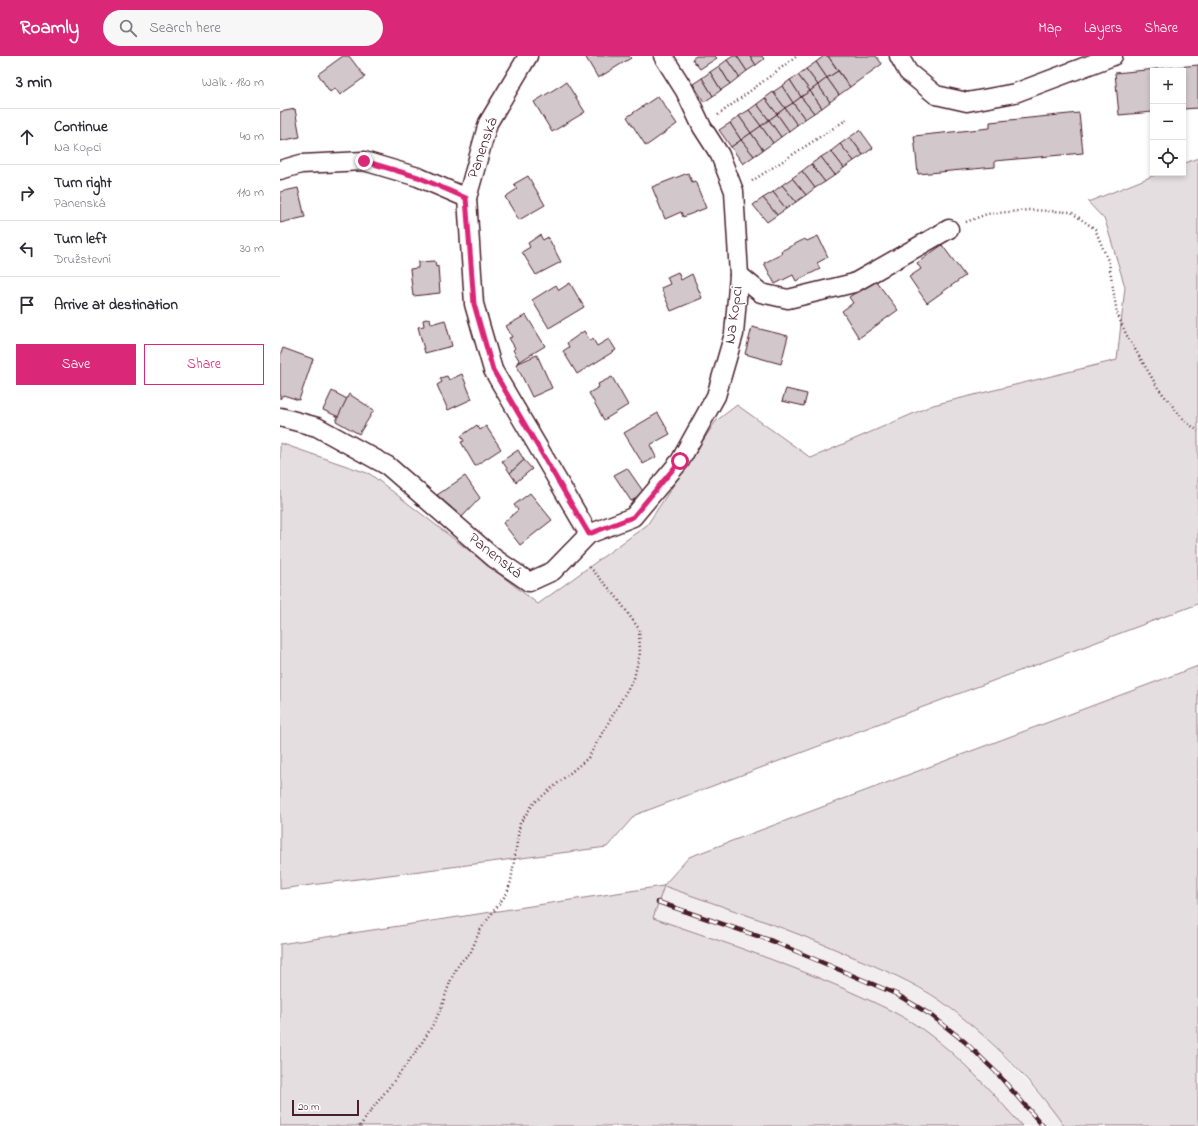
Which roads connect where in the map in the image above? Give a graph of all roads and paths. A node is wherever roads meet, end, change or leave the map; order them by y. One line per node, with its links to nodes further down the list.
1 (528, 56): 10 (street, Panenská)
2 (663, 56): 7 (street, Na Kopci)
3 (797, 56): 7 (path)
4 (899, 56): 5 (street)
5 (1113, 56)
6 (849, 118): 9 (path)
7 (702, 127): 9 (street, Na Kopci)
8 (280, 170): 10 (street)
9 (734, 191): 12 (street, Na Kopci)
10 (466, 198): 15 (street, Panenská)
11 (949, 229): 12 (street); 14 (path)
12 (739, 275): 15 (street, Na Kopci)
13 (280, 417): 15 (street, Panenská)
14 (1198, 431)
15 (589, 534)
16 (588, 564): 17 (path)
17 (360, 1126)

